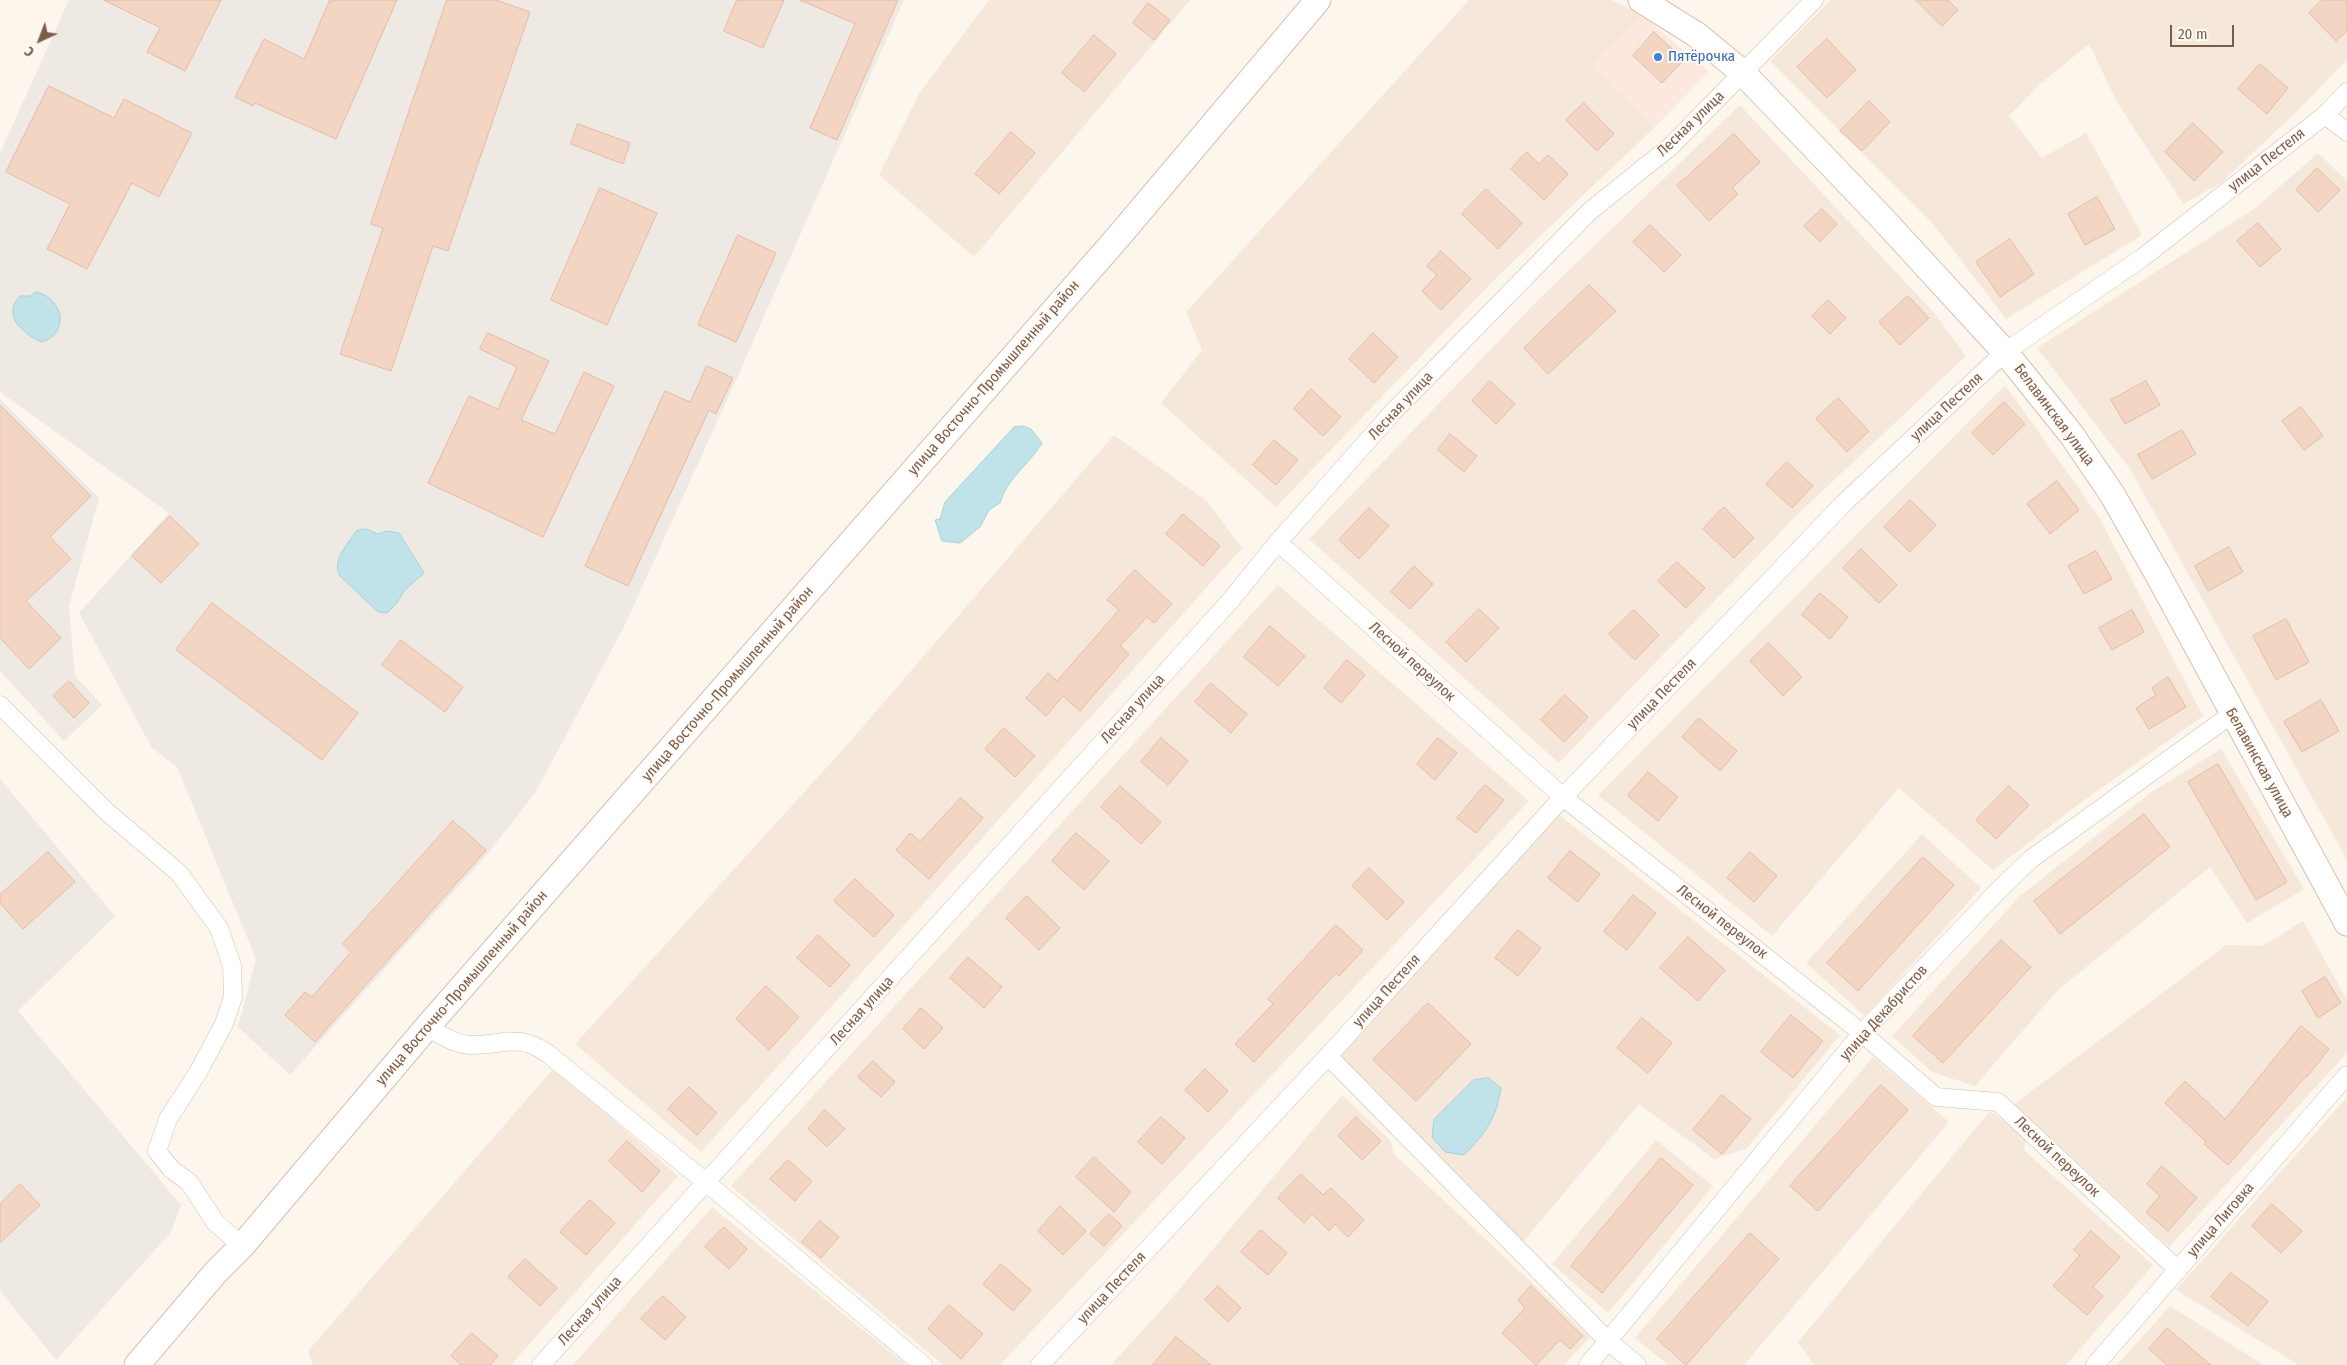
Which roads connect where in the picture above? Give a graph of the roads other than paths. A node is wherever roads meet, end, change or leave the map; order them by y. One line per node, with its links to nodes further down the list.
1 (1318, 0): 14 (street, улица Восточно-Промышленный район)
2 (1641, 0): 4 (street, Белавинская улица)
3 (1814, 0): 4 (street, Лесная улица)
4 (1743, 73): 8 (street, Белавинская улица); 9 (street, Лесная улица)
5 (2347, 92): 6 (street, улица Пестеля)
6 (2325, 115): 7 (street); 8 (street, улица Пестеля)
7 (2347, 132)
8 (2006, 352): 11 (street, Белавинская улица); 12 (street, улица Пестеля)
9 (1278, 542): 12 (street, Лесной переулок); 18 (street, Лесная улица)
10 (0, 705): 19 (street)
11 (2232, 714): 13 (street, Белавинская улица); 15 (street, улица Декабристов)
12 (1563, 797): 15 (street, Лесной переулок); 16 (street, улица Пестеля)
13 (2347, 924)
14 (427, 1027): 18 (street); 19 (street, улица Восточно-Промышленный район)
15 (1862, 1033): 20 (street, Лесной переулок); 21 (street, улица Декабристов)
16 (1328, 1056): 21 (street); 25 (street, улица Пестеля)
17 (2347, 1075): 20 (street, улица Лиговка)
18 (707, 1183): 23 (street, Лесная улица); 24 (street)
19 (242, 1246): 22 (street, улица Восточно-Промышленный район)
20 (2178, 1270): 28 (street, улица Лиговка)
21 (1609, 1342): 26 (street, улица Декабристов); 27 (street)
22 (136, 1365)
23 (541, 1365)
24 (923, 1365)
25 (1040, 1365)
26 (1588, 1365)
27 (1638, 1365)
28 (2095, 1365)

